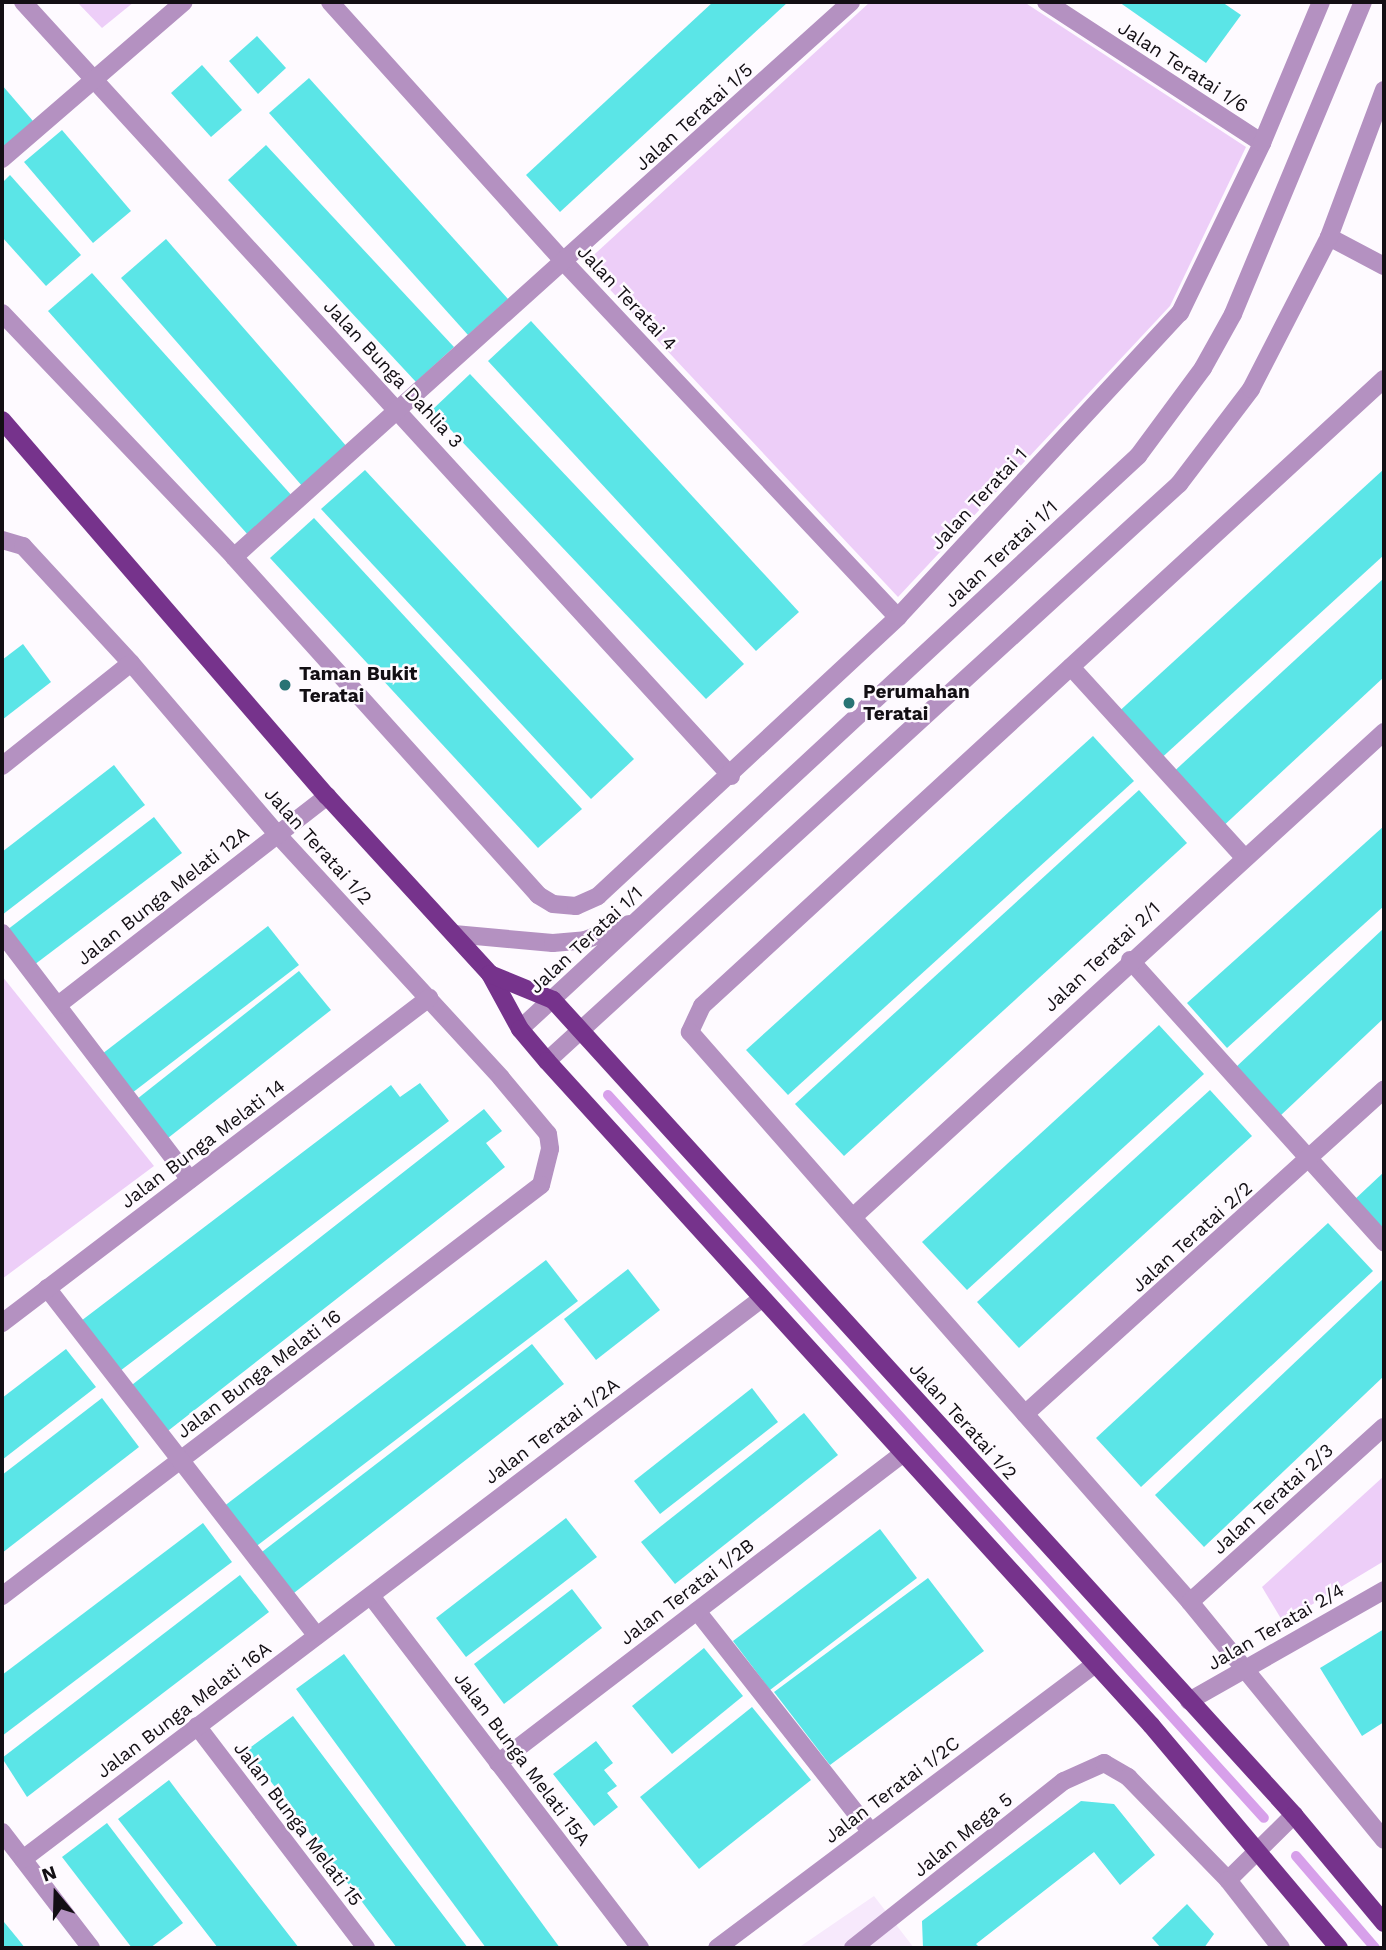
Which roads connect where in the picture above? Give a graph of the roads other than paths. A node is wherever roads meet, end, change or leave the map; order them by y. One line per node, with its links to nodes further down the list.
1 (23, 2): 8 (street, Jalan Bunga Dahlia 3)
2 (184, 2): 8 (street)
3 (331, 2): 13 (street, Jalan Teratai 4)
4 (851, 2): 13 (street, Jalan Teratai 1/5)
5 (1046, 2): 10 (street, Jalan Teratai 1/6)
6 (1321, 2): 10 (street, Jalan Teratai 1)
7 (1363, 2): 30 (street, Jalan Teratai 1/1)
8 (90, 78): 11 (street); 17 (street, Jalan Bunga Dahlia 3)
9 (1384, 90): 12 (street)
10 (1262, 143): 21 (street, Jalan Teratai 1)
11 (2, 159)
12 (1329, 237): 14 (street); 39 (street)
13 (565, 263): 17 (street, Jalan Teratai 1/5); 21 (street, Jalan Teratai 4)
14 (1384, 266)
15 (2, 313): 20 (street)
16 (1384, 379): 23 (street)
17 (400, 410): 20 (street, Jalan Teratai 1/5); 26 (street, Jalan Bunga Dahlia 3)
18 (2, 420): 27 (main road, Jalan Teratai 1/2)
19 (2, 540): 22 (street, Jalan Teratai 1/2)
20 (234, 557): 26 (street, Jalan Teratai 1)
21 (898, 617): 26 (street, Jalan Teratai 1)
22 (131, 663): 25 (street); 28 (street, Jalan Teratai 1/2)
23 (1070, 667): 29 (street); 45 (street)
24 (1384, 733): 29 (street, Jalan Teratai 2/1)
25 (2, 766)
26 (731, 776)
27 (327, 796): 28 (street, Jalan Bunga Melati 12A); 32 (main road, Jalan Teratai 1/2)
28 (277, 834): 35 (street, Jalan Teratai 1/2); 37 (street, Jalan Bunga Melati 12A)
29 (1243, 856): 33 (street, Jalan Teratai 2/1)
30 (637, 921): 32 (street); 36 (street, Jalan Teratai 1/1)
31 (2, 933): 37 (street)
32 (454, 934): 34 (main road, Jalan Teratai 1/2)
33 (1130, 960): 42 (street); 45 (street, Jalan Teratai 2/1)
34 (490, 974): 36 (main road, Jalan Teratai 1/2); 38 (main road, Jalan Teratai 1/2)
35 (429, 998): 43 (street, Jalan Bunga Melati 14); 44 (street, Jalan Teratai 1/2)
36 (553, 1000): 38 (street, Jalan Teratai 1/1); 39 (main road, Jalan Teratai 1/2)
37 (58, 1005): 43 (street)
38 (520, 1030): 40 (main road, Jalan Teratai 1/2)
39 (580, 1032): 40 (street); 62 (main road, Jalan Teratai 1/2)
40 (547, 1061): 48 (main road, Jalan Teratai 1/2)
41 (1384, 1090): 42 (street, Jalan Teratai 2/2)
42 (1311, 1160): 46 (street); 50 (street, Jalan Teratai 2/2)
43 (190, 1180): 47 (street, Jalan Bunga Melati 14)
44 (541, 1185): 53 (street, Jalan Bunga Melati 16)
45 (853, 1217): 50 (street)
46 (1384, 1242)
47 (47, 1288): 49 (street, Jalan Bunga Melati 14); 53 (street)
48 (760, 1300): 52 (main road, Jalan Teratai 1/2); 56 (street, Jalan Teratai 1/2A)
49 (2, 1323)
50 (1025, 1414): 57 (street)
51 (1384, 1427): 57 (street, Jalan Teratai 2/3)
52 (901, 1455): 58 (street, Jalan Teratai 1/2B); 60 (main road, Jalan Teratai 1/2)
53 (181, 1460): 55 (street, Jalan Bunga Melati 16); 59 (street)
54 (1384, 1590): 61 (street, Jalan Teratai 2/4)
55 (2, 1596)
56 (371, 1596): 59 (street, Jalan Bunga Melati 16A); 64 (street, Jalan Bunga Melati 15A)
57 (1190, 1602): 61 (street)
58 (697, 1611): 64 (street, Jalan Teratai 1/2B); 67 (street)
59 (317, 1636): 63 (street, Jalan Bunga Melati 16A)
60 (1092, 1666): 67 (street, Jalan Teratai 1/2C); 69 (main road, Jalan Teratai 1/2)
61 (1245, 1669): 62 (street, Jalan Teratai 2/4); 68 (street)
62 (1189, 1701): 65 (main road, Jalan Teratai 1/2)
63 (197, 1726): 70 (street, Jalan Bunga Melati 16A); 75 (street, Jalan Bunga Melati 15)
64 (498, 1763): 76 (street, Jalan Bunga Melati 15A)
65 (1294, 1815): 69 (street); 72 (main road, Jalan Teratai 1/2)
66 (2, 1832): 70 (street)
67 (871, 1832): 77 (street, Jalan Teratai 1/2C)
68 (1384, 1840)
69 (1259, 1849): 71 (street); 80 (main road, Jalan Teratai 1/2)
70 (23, 1859): 74 (street)
71 (1228, 1880): 73 (street, Jalan Mega 5); 79 (street)
72 (1384, 1923)
73 (879, 1941): 78 (street, Jalan Mega 5)
74 (91, 1948)
75 (366, 1948)
76 (639, 1948)
77 (717, 1948)
78 (853, 1948)
79 (1281, 1948)
80 (1339, 1948)

